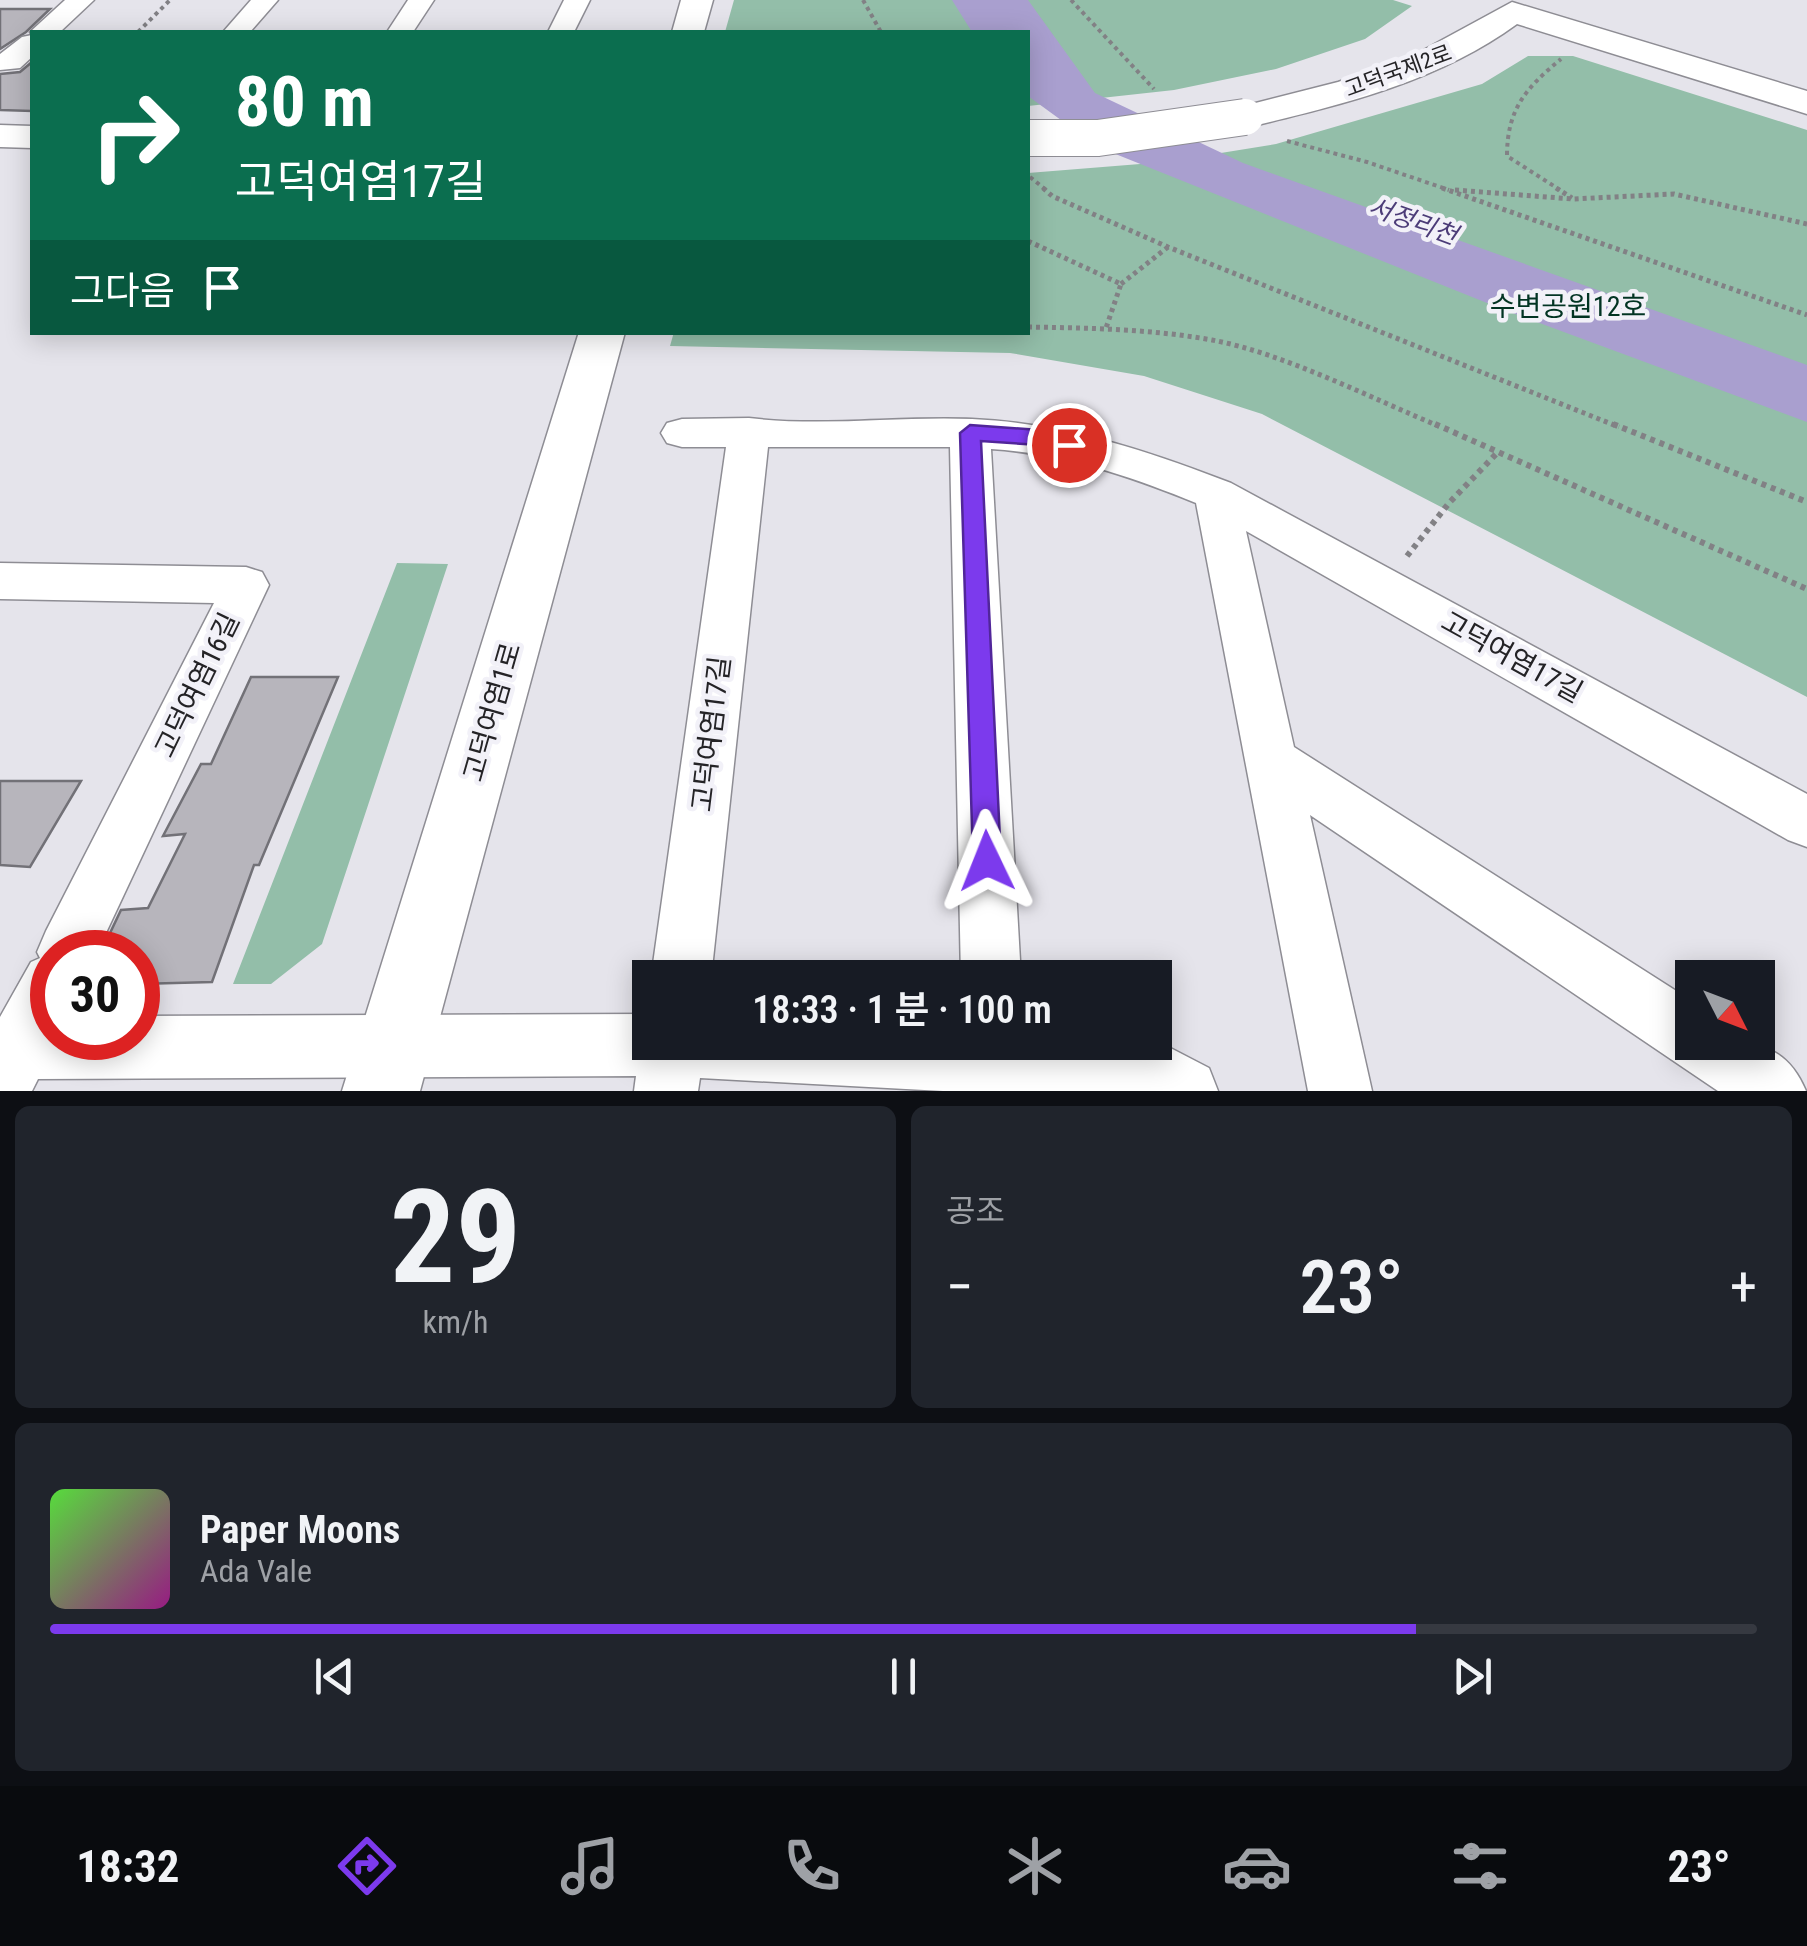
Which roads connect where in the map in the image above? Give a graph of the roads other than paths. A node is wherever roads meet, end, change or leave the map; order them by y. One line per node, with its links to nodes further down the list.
1 (81, 0): 7 (street)
2 (265, 0): 8 (street)
3 (421, 0): 9 (street)
4 (577, 0): 10 (street)
5 (697, 0): 11 (street)
6 (1519, 6): 14 (street, 고덕국제2로); 17 (street, 고덕국제2로, bridge)
7 (46, 30)
8 (238, 30)
9 (401, 30)
10 (563, 30)
11 (689, 30)
12 (30, 45): 13 (street)
13 (0, 62)
14 (1807, 103)
15 (0, 136): 16 (street)
16 (30, 137)
17 (1030, 138)
18 (601, 335): 36 (street, 고덕여염1로)
19 (749, 432): 20 (street, 고덕여염17길); 21 (street, 고덕여염17길); 27 (street, 고덕여염17길)
20 (682, 433)
21 (970, 433): 22 (street, 고덕여염17길); 28 (street)
22 (1216, 494): 24 (street); 25 (street, 고덕여염17길)
23 (0, 581): 26 (street, 고덕여염16길)
24 (1271, 760): 30 (street); 38 (street)
25 (1807, 822)
26 (79, 930)
27 (683, 960)
28 (990, 960)
29 (30, 1022): 34 (street)
30 (1675, 1026)
31 (644, 1060): 36 (street)
32 (716, 1060): 35 (street)
33 (1728, 1060): 39 (street)
34 (7, 1062): 36 (street)
35 (995, 1066): 37 (street)
36 (388, 1070)
37 (1186, 1091)
38 (1340, 1091)
39 (1774, 1091)

